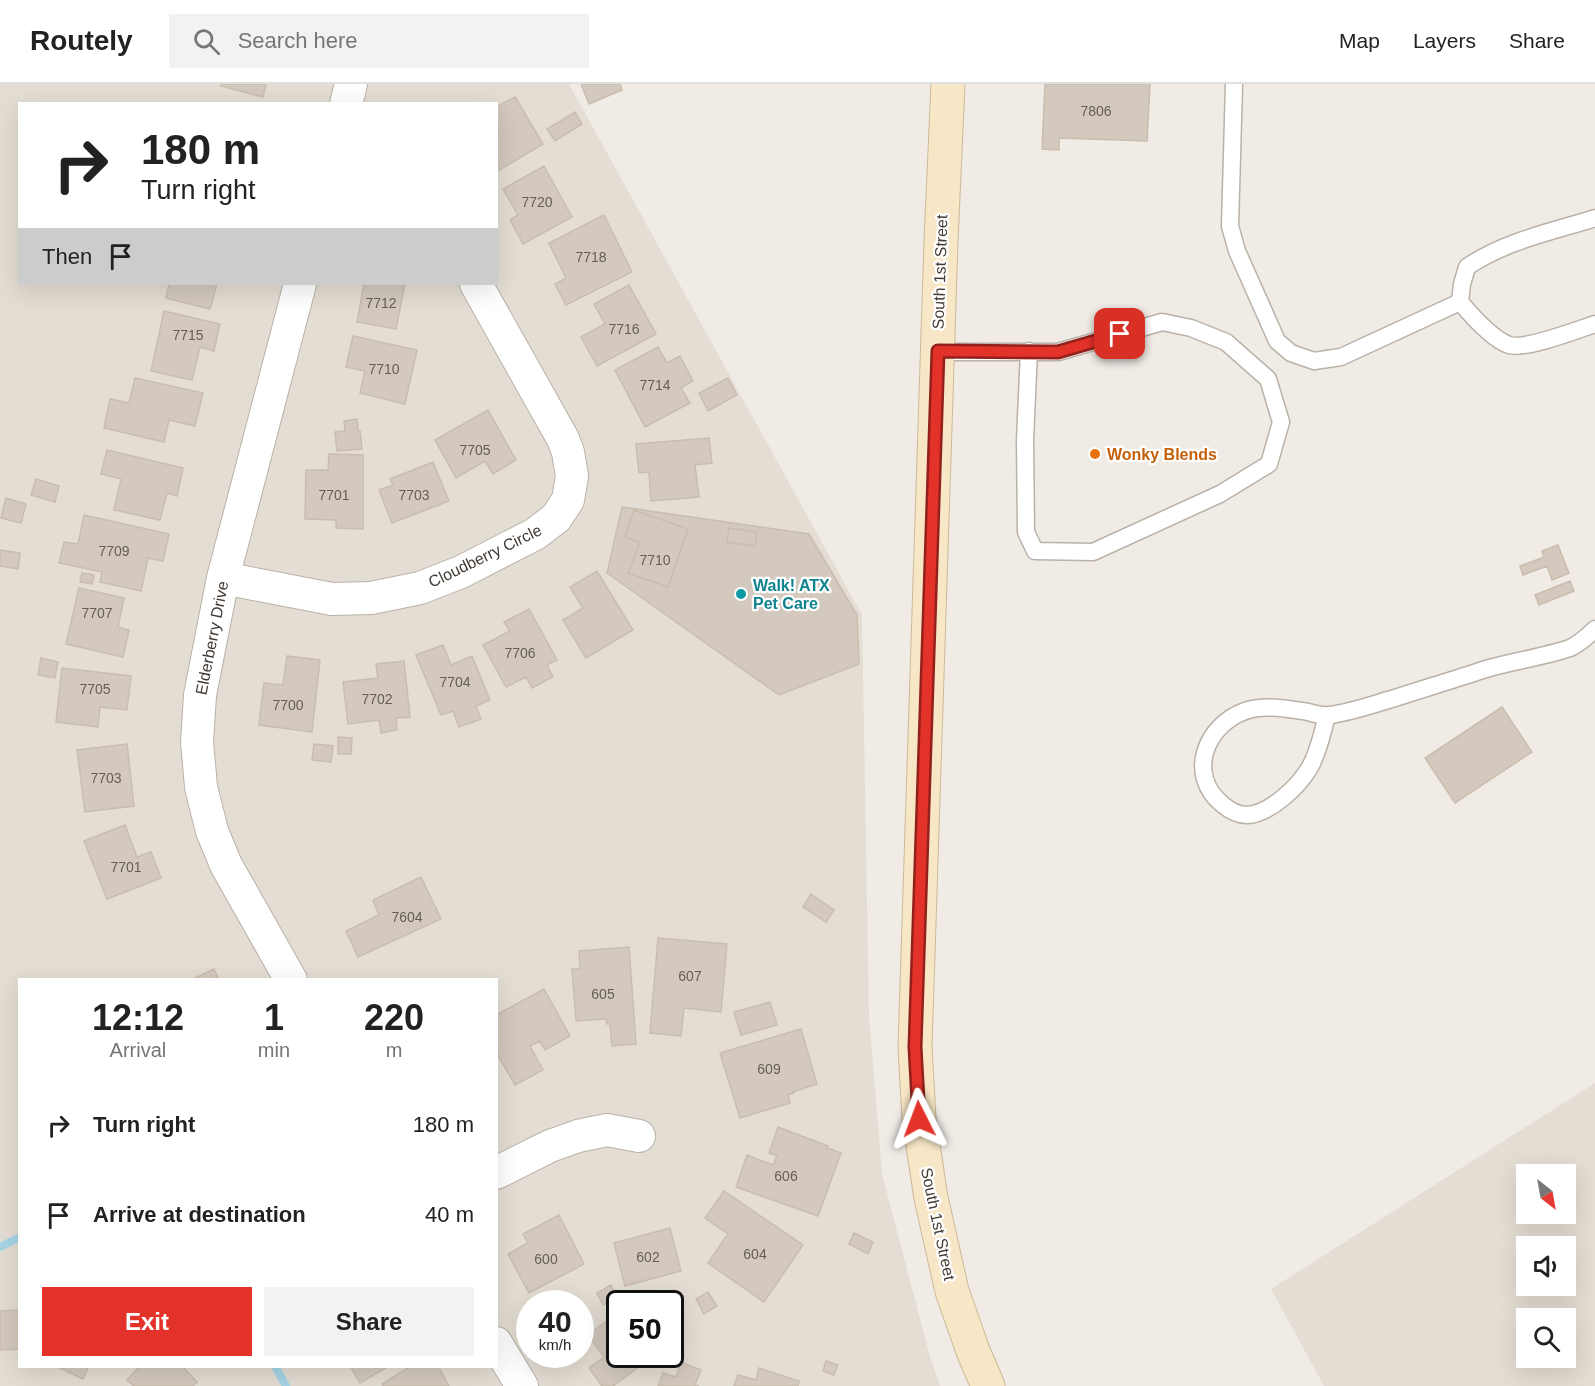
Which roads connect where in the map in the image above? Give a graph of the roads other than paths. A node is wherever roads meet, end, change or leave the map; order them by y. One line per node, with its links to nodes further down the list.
1 (351, 84): 4 (street)
2 (948, 84): 10 (main road, South 1st Street)
3 (1234, 84): 8 (lane)
4 (346, 102)
5 (1595, 218): 8 (lane)
6 (300, 285): 12 (street, Elderberry Drive)
7 (477, 285): 12 (street, Cloudberry Circle)
8 (1460, 302): 9 (lane)
9 (1595, 324)
10 (938, 351): 11 (lane); 20 (main road, South 1st Street)
11 (1029, 351): 11 (lane)
12 (223, 578): 15 (street, Elderberry Drive)
13 (1595, 629): 14 (lane)
14 (1327, 716): 14 (lane)
15 (290, 978)
16 (639, 1136): 17 (street)
17 (498, 1172)
18 (498, 1346): 19 (street)
19 (522, 1386)
20 (988, 1386)

